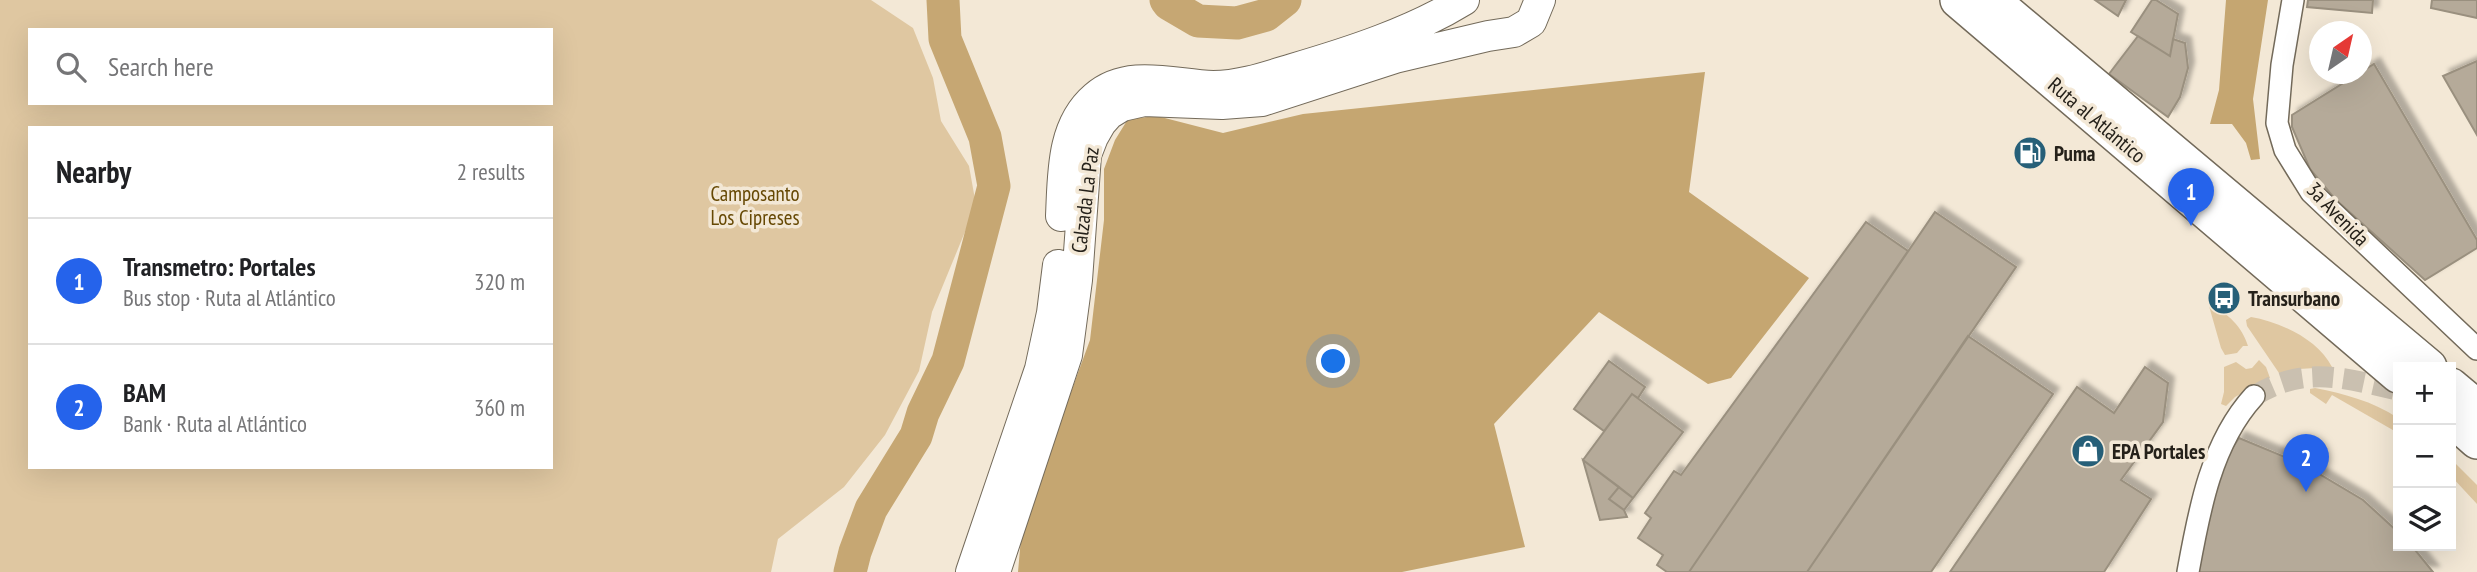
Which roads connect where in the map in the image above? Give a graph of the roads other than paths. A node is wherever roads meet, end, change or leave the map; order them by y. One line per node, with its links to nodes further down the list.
1 (1464, 0): 14 (main road, Calzada La Paz)
2 (1540, 0): 5 (main road, Calzada La Paz)
3 (2293, 0): 6 (street, 3a Avenida)
4 (1972, 3): 7 (highway, Ruta al Atlántico); 8 (highway, Ruta al Atlántico)
5 (1522, 14): 15 (main road, Calzada La Paz)
6 (2477, 349)
7 (2423, 362)
8 (2393, 371)
9 (2456, 390): 11 (highway)
10 (2254, 396): 16 (street)
11 (2477, 408)
12 (2456, 422): 13 (highway)
13 (2477, 441)
14 (971, 572)
15 (995, 572)
16 (2188, 572)

